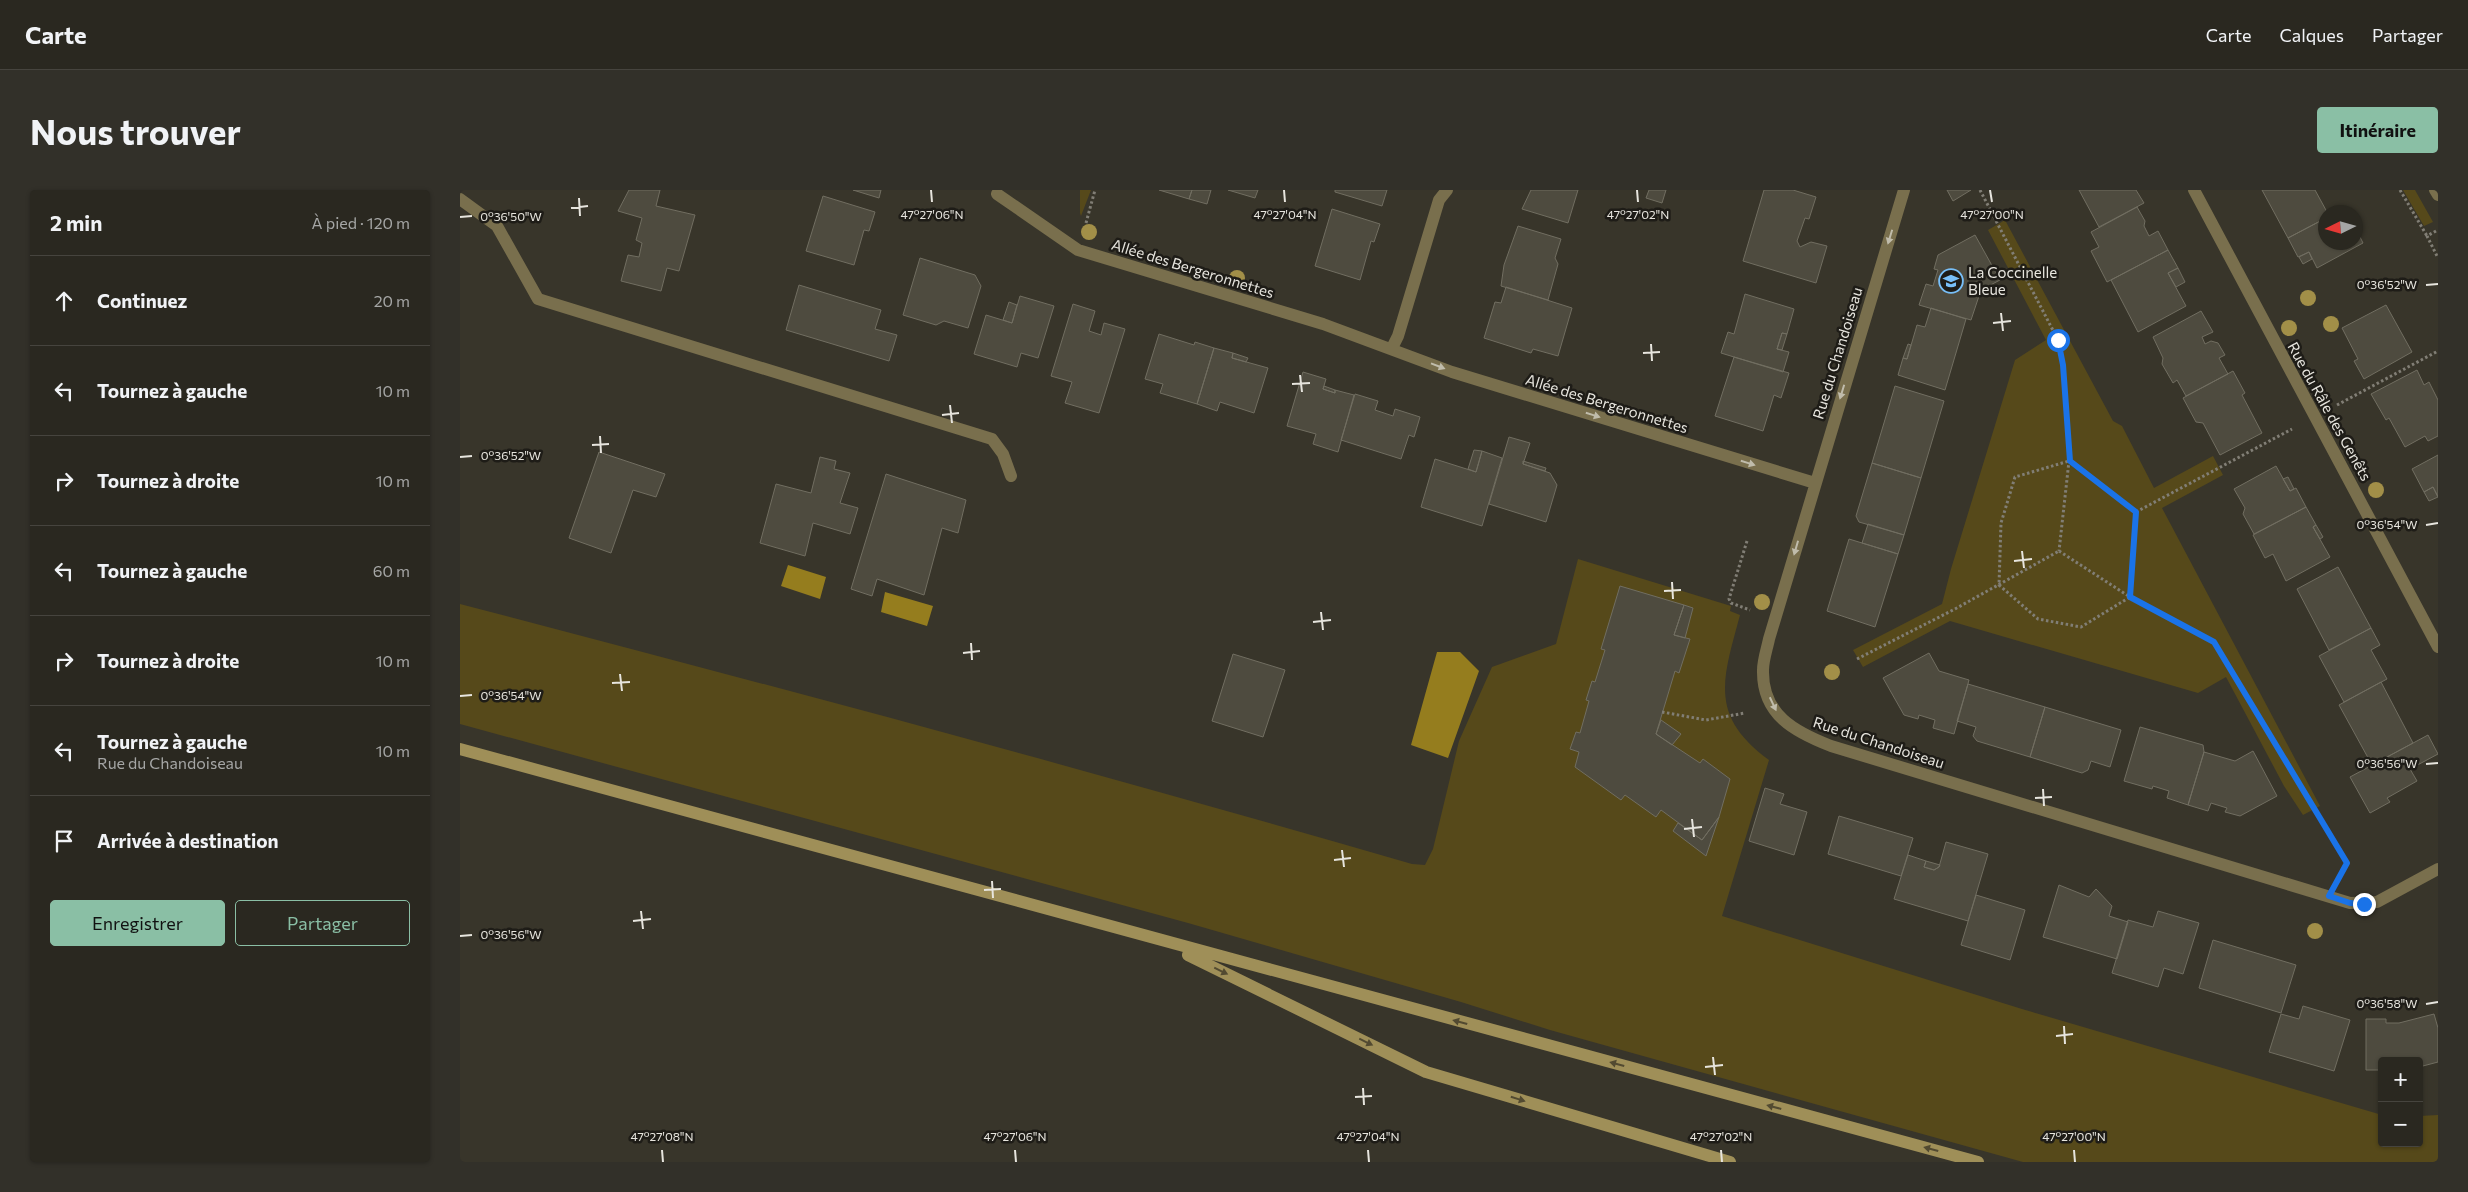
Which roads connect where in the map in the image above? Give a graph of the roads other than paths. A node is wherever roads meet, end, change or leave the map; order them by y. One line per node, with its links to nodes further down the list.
1 (1447, 190): 8 (street)
2 (1904, 190): 10 (street, Rue du Chandoiseau, one-way to 10)
3 (2194, 190): 11 (street, Rue du Râle des Genêts)
4 (2435, 190): 6 (street)
5 (997, 194): 8 (street, Allée des Bergeronnettes)
6 (2438, 195)
7 (460, 199): 9 (street)
8 (1392, 348): 10 (street, Allée des Bergeronnettes, one-way to 10)
9 (1011, 476)
10 (1815, 483): 13 (street, Rue du Chandoiseau, one-way to 13)
11 (2438, 647)
12 (460, 749): 14 (main road)
13 (2438, 869)
14 (1161, 941): 15 (main road, one-way to 15); 16 (main road, one-way to 14)
15 (1730, 1162)
16 (1978, 1162)

